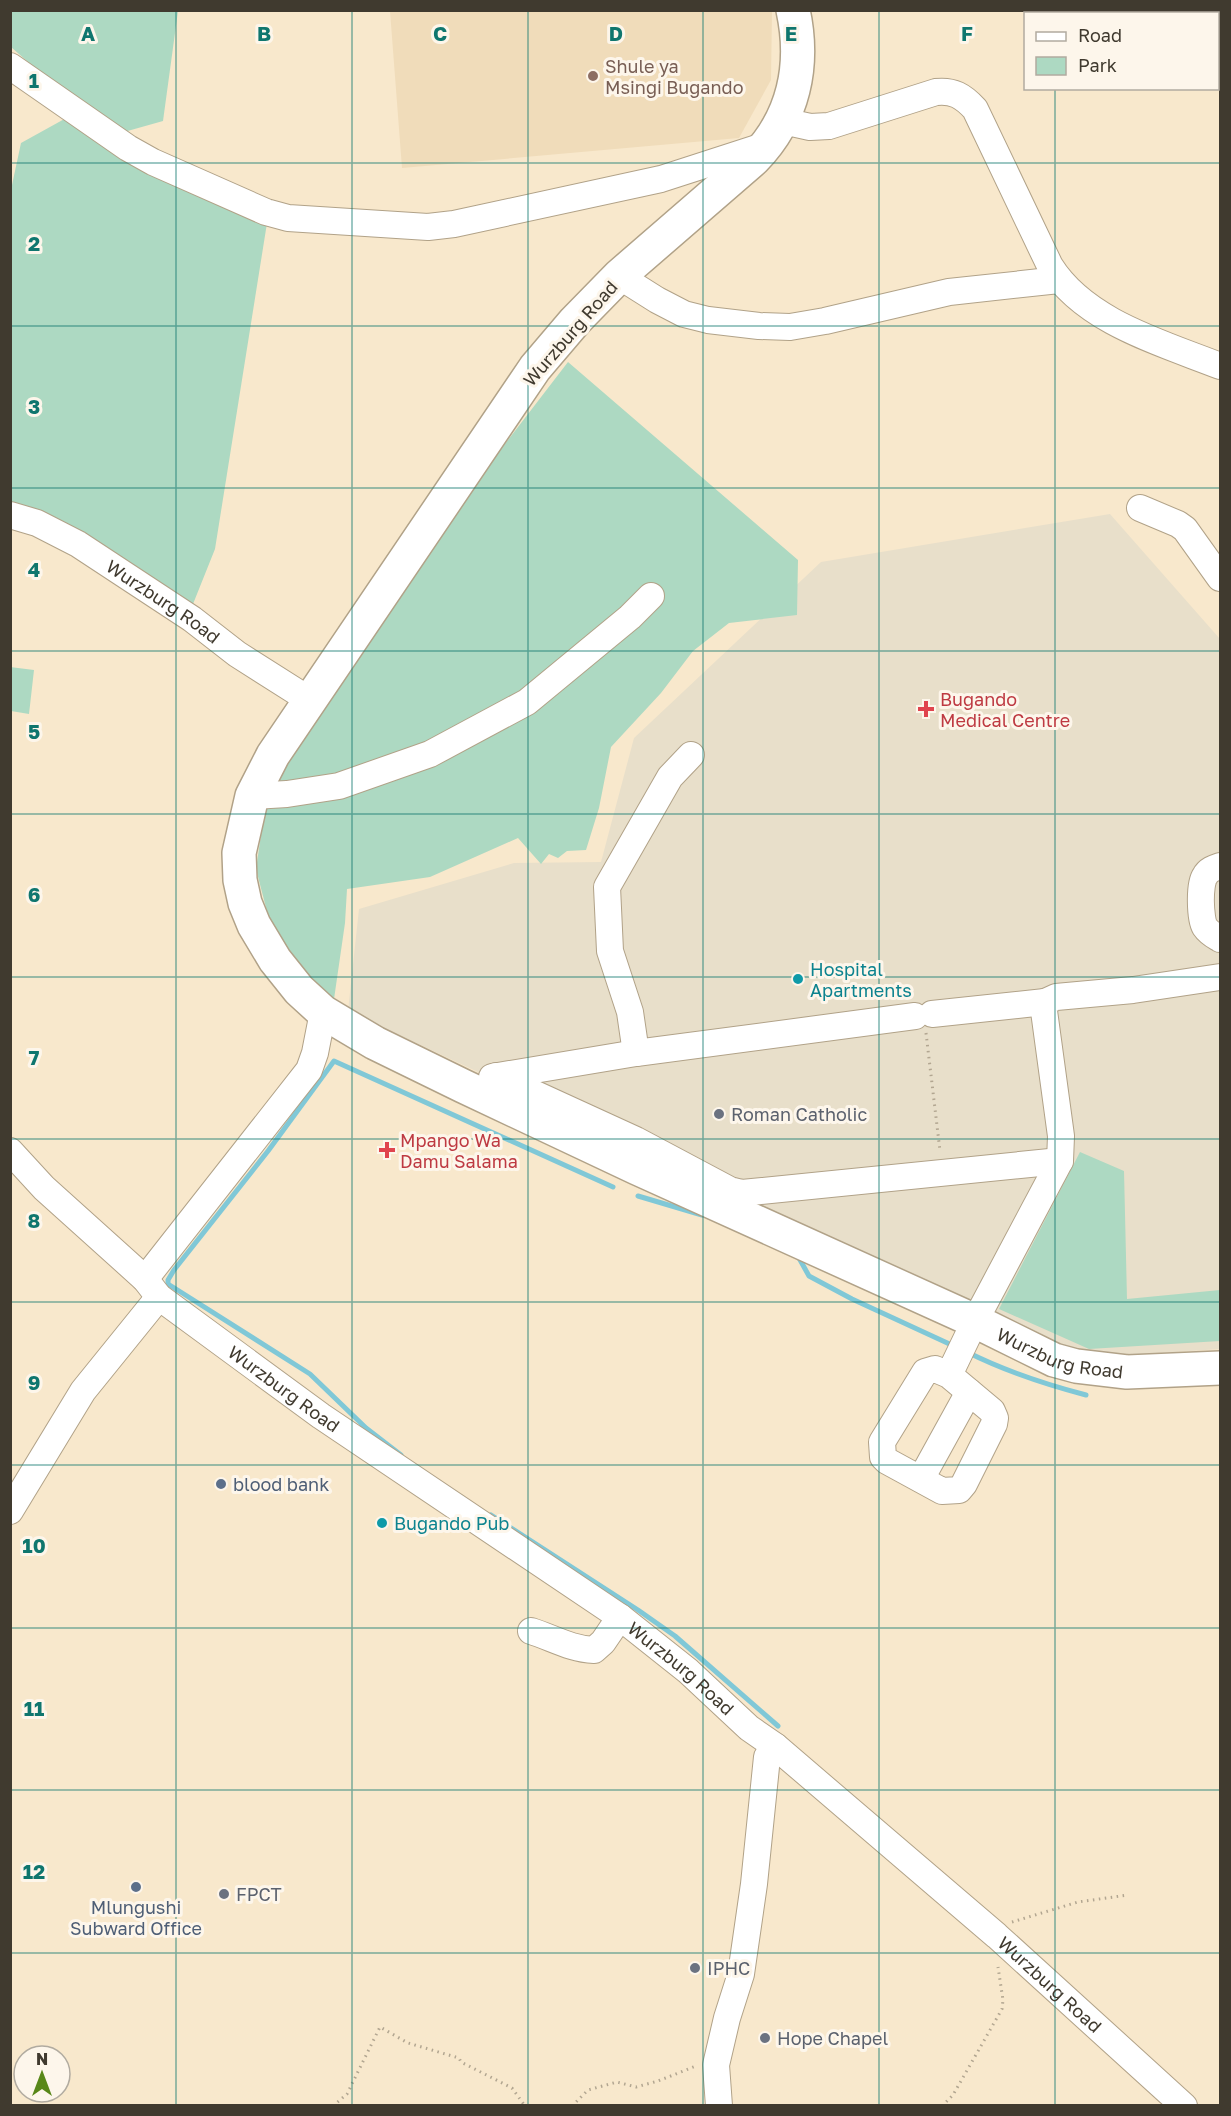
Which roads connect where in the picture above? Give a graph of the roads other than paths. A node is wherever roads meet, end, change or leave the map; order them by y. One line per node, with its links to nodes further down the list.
1 (793, 10): 3 (main road)
2 (10, 66): 3 (street)
3 (775, 133): 4 (main road, Wurzburg Road); 5 (street)
4 (619, 276): 5 (street); 11 (main road, Wurzburg Road)
5 (1059, 280): 6 (street)
6 (1221, 366)
7 (1140, 508): 9 (street)
8 (10, 515): 11 (street, Wurzburg Road)
9 (1221, 579)
10 (651, 596): 13 (street)
11 (311, 700): 13 (main road, Wurzburg Road)
12 (691, 755): 19 (street)
13 (252, 796): 18 (main road, Wurzburg Road)
14 (1221, 866): 15 (street)
15 (1221, 939)
16 (1221, 977): 17 (street)
17 (1046, 1002): 19 (street); 23 (street)
18 (323, 1012): 21 (main road, Wurzburg Road); 24 (street)
19 (636, 1053): 20 (street)
20 (496, 1076): 21 (street); 23 (street)
21 (463, 1086): 25 (main road, Wurzburg Road)
22 (10, 1151): 24 (street, Wurzburg Road)
23 (1060, 1161): 25 (street)
24 (152, 1288): 30 (street); 31 (street, Wurzburg Road)
25 (975, 1321): 26 (main road, Wurzburg Road); 27 (street)
26 (1221, 1368)
27 (949, 1375): 28 (street); 29 (street)
28 (969, 1392): 29 (street); 29 (street)
29 (921, 1479)
30 (10, 1511)
31 (620, 1617): 32 (street); 33 (street, Wurzburg Road)
32 (531, 1631)
33 (775, 1746): 34 (street); 35 (street, Wurzburg Road)
34 (719, 2106)
35 (1184, 2106)

